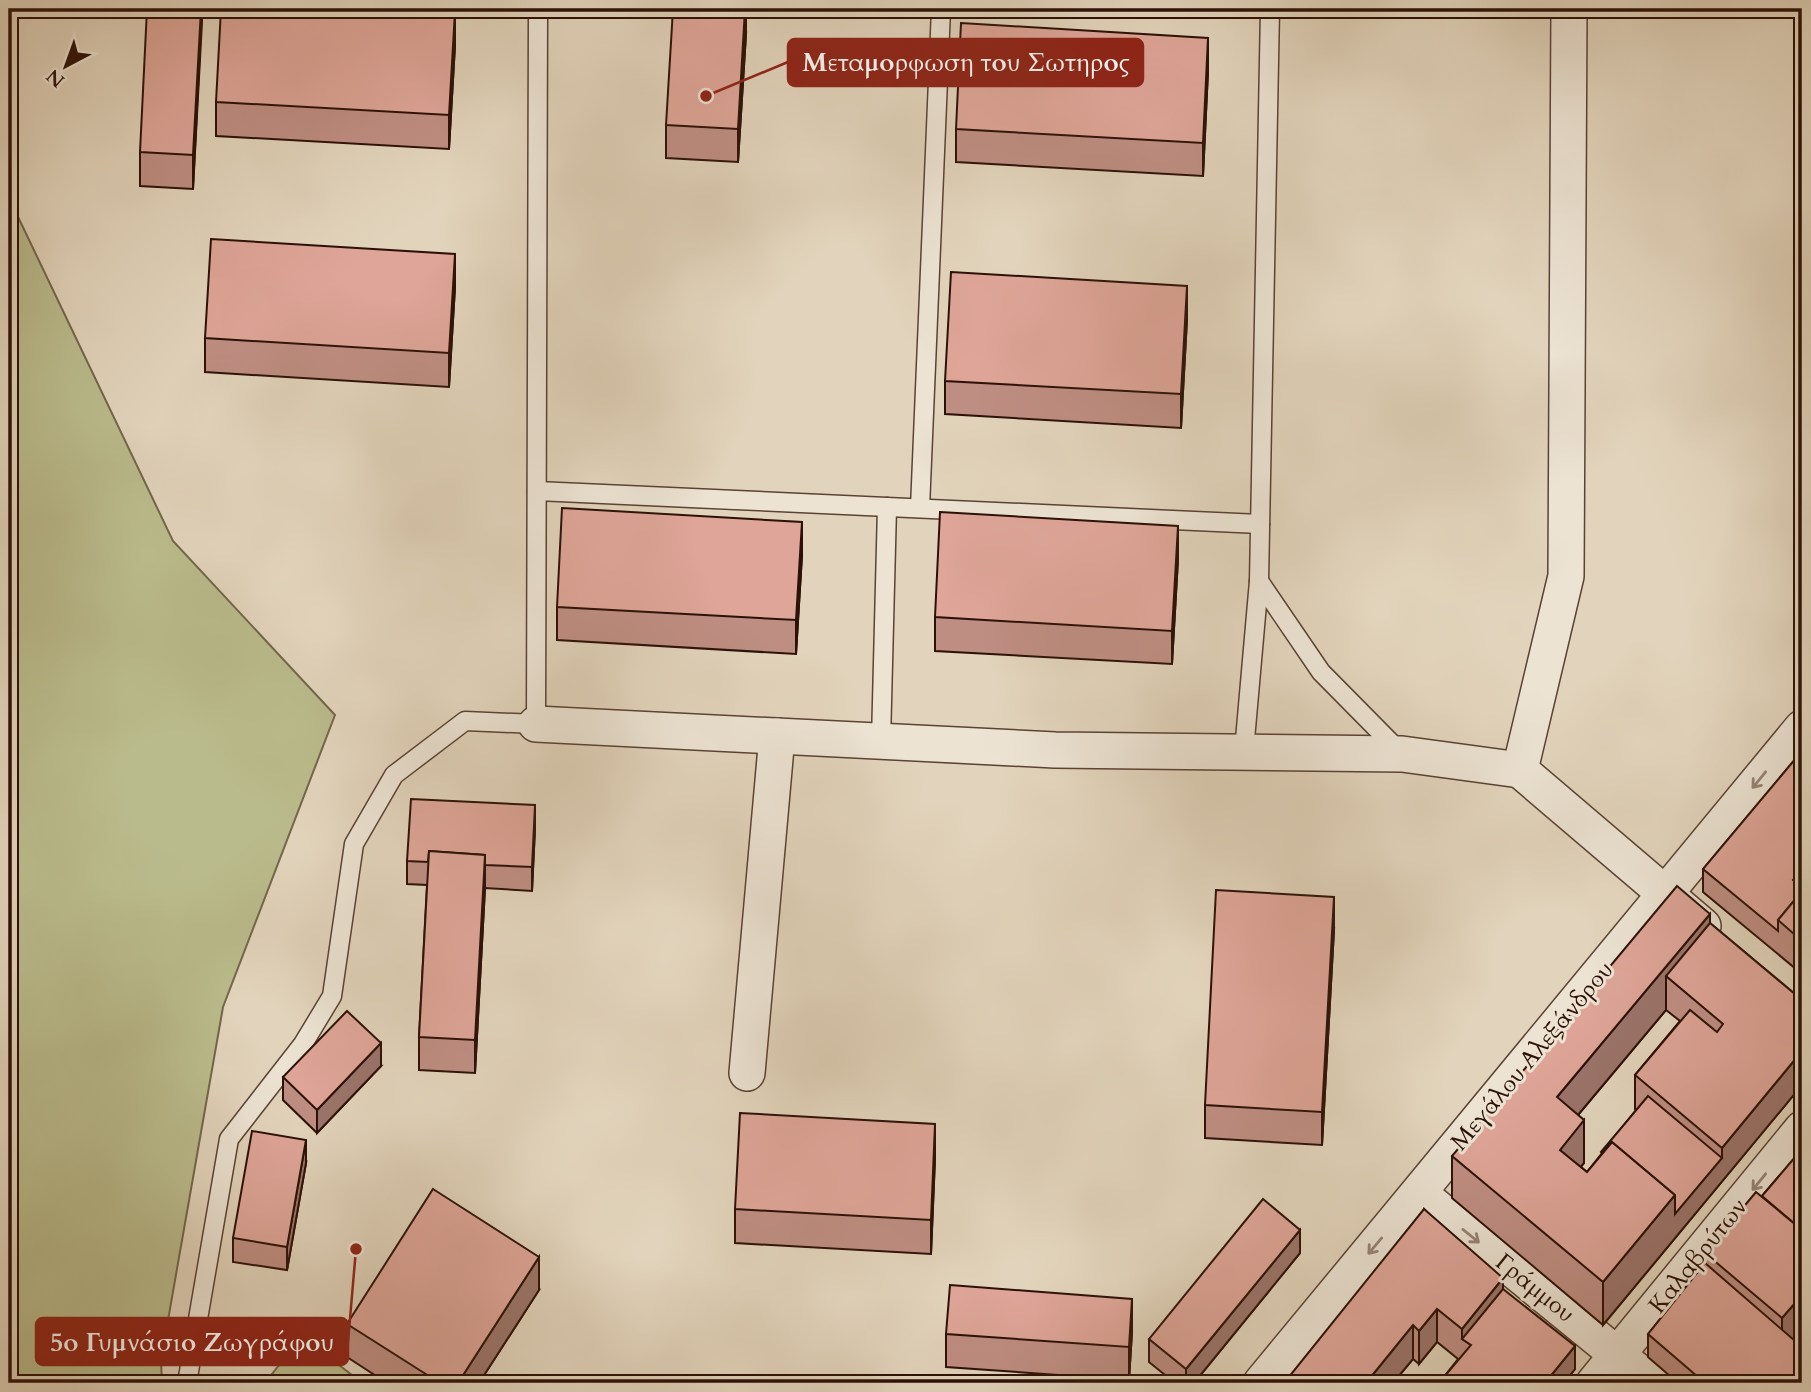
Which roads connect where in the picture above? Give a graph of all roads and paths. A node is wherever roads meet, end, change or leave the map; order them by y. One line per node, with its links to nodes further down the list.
1 (538, 9): 5 (lane)
2 (941, 9): 7 (lane)
3 (1270, 9): 8 (lane)
4 (1569, 9): 16 (street)
5 (537, 491): 6 (lane); 10 (lane)
6 (887, 507): 7 (lane); 13 (lane)
7 (920, 508): 8 (lane)
8 (1260, 524): 9 (lane)
9 (1259, 581): 14 (lane); 15 (lane)
10 (536, 724): 12 (street); 23 (lane)
11 (1802, 728): 17 (street, Μεγάλου Αλεξάνδρου, one-way to 17)
12 (777, 736): 13 (street); 19 (street)
13 (881, 741): 14 (street)
14 (1244, 751): 15 (street)
15 (1402, 754): 16 (street)
16 (1520, 770): 17 (street)
17 (1665, 895): 18 (street); 21 (street, Μεγάλου Αλεξάνδρου)
18 (1728, 947)
19 (747, 1073)
20 (1802, 1129): 22 (street, Καλαβρύτων, one-way to 22)
21 (1419, 1193): 22 (street, Γράμμου, one-way to 22); 24 (street, Μεγάλου Αλεξάνδρου, one-way to 24)
22 (1617, 1354): 25 (street, Καλαβρύτων); 26 (street, Γράμμου)
23 (187, 1383)
24 (1261, 1383)
25 (1594, 1383)
26 (1652, 1383)

